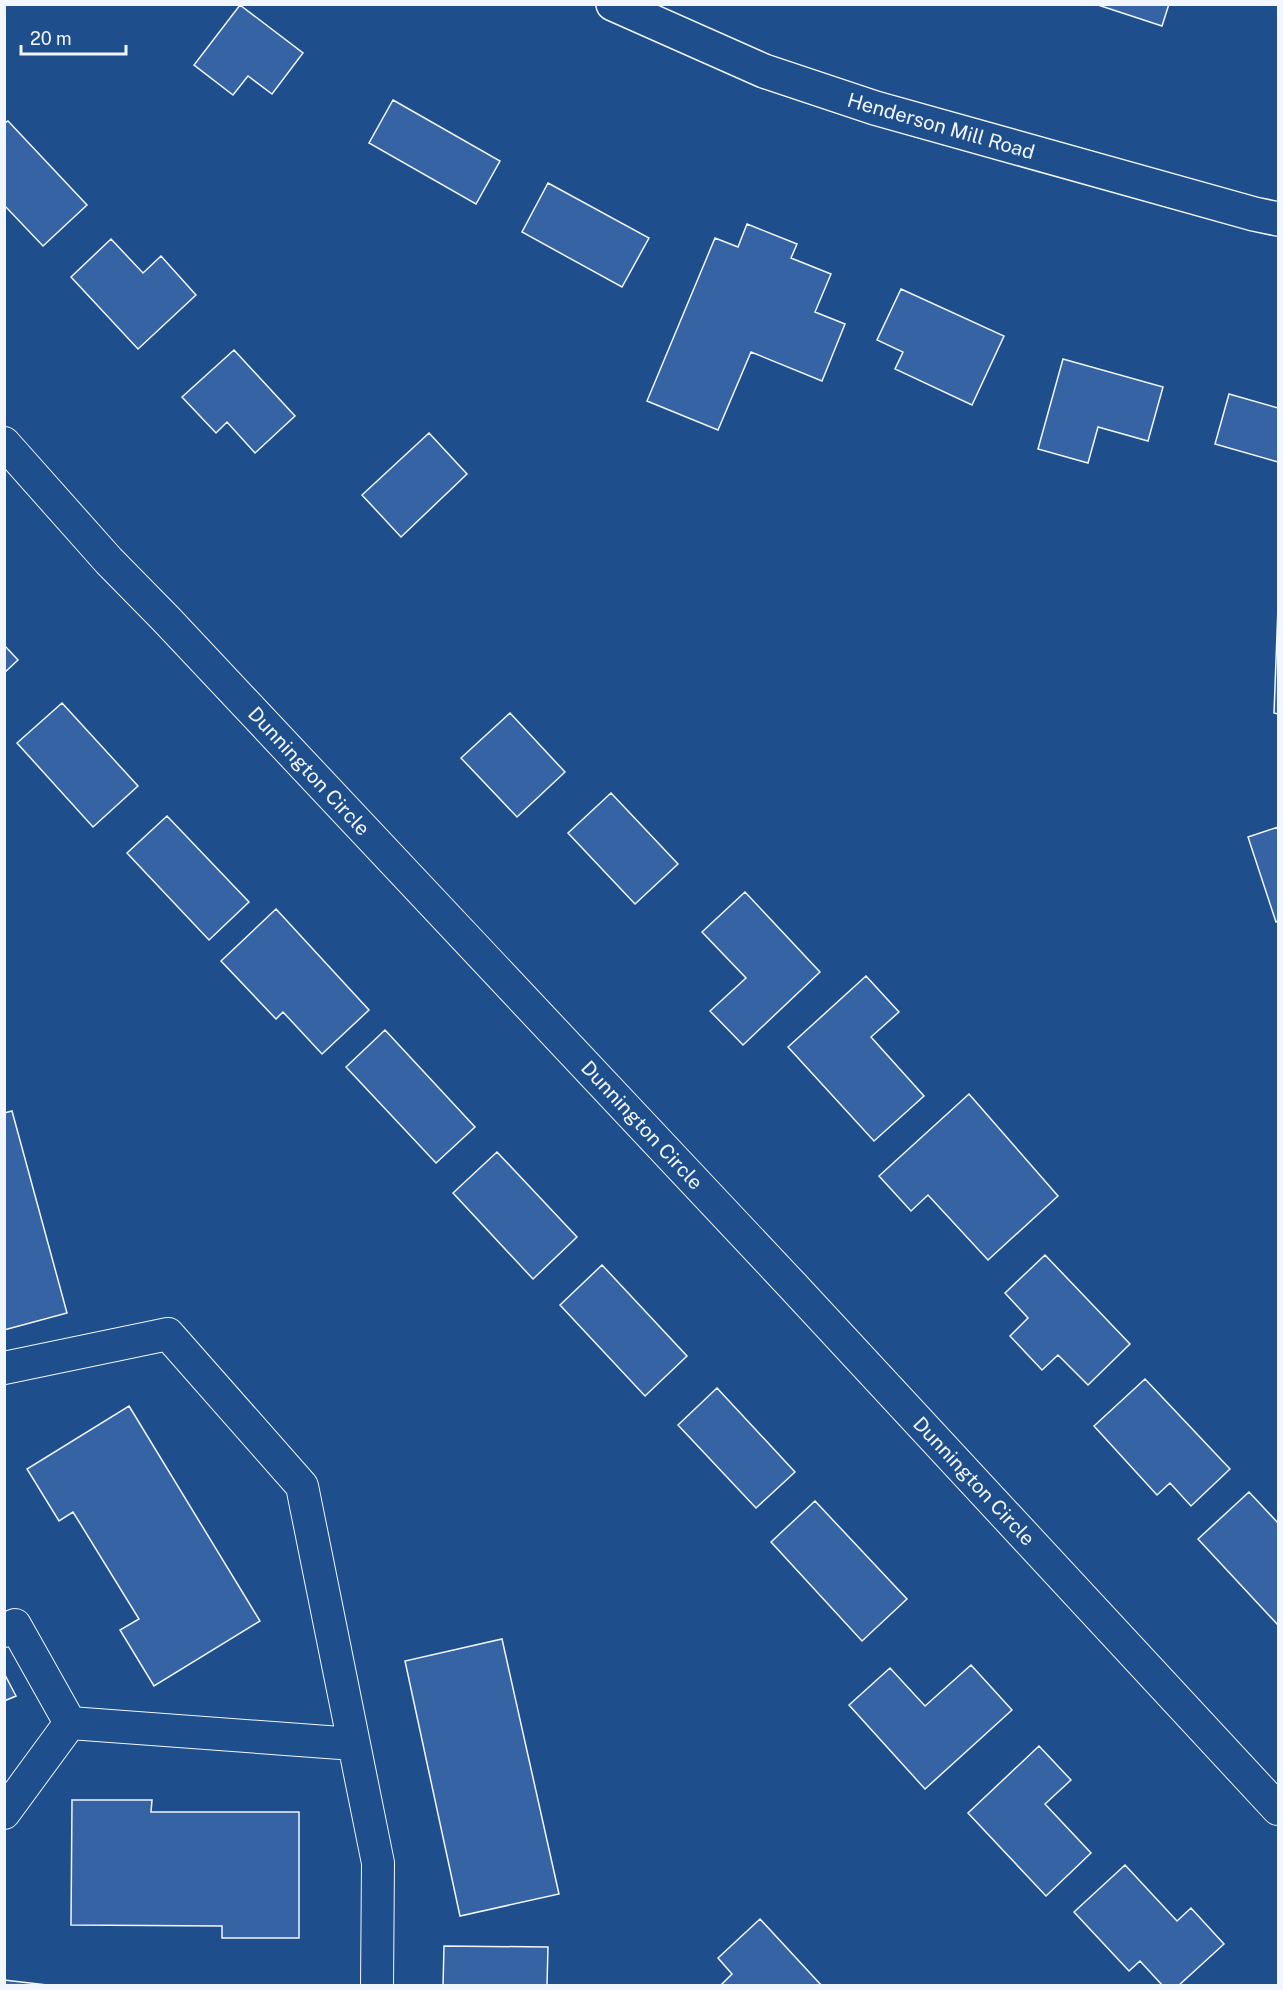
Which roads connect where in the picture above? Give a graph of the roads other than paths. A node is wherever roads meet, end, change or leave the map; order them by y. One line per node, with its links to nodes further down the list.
1 (613, 4): 2 (street, Henderson Mill Road)
2 (1278, 219)
3 (4, 443): 8 (street, Dunnington Circle)
4 (4, 1368): 7 (street)
5 (4, 1631): 6 (street)
6 (70, 1723): 7 (street); 9 (street)
7 (354, 1744): 10 (street)
8 (1278, 1809)
9 (4, 1813)
10 (377, 1986)

